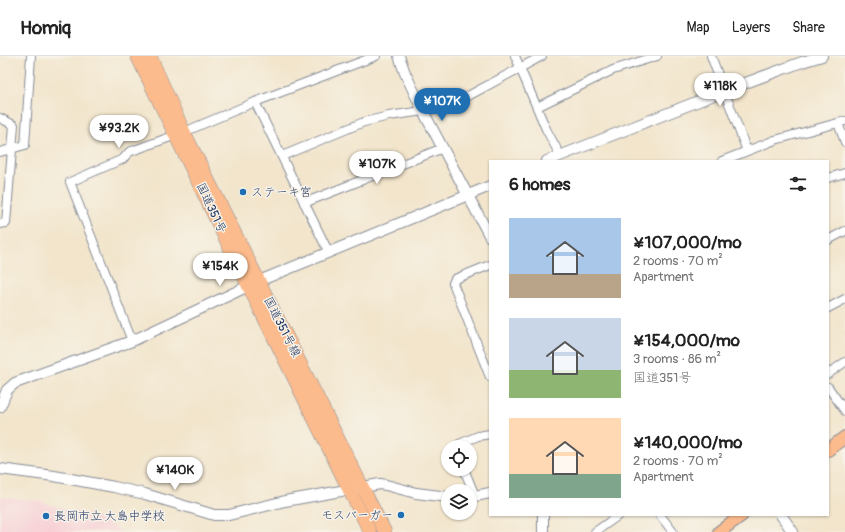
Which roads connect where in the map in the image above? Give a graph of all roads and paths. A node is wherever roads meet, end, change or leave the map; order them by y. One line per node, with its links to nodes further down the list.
1 (32, 56): 21 (street)
2 (138, 56): 18 (highway, 国道351号)
3 (150, 56): 18 (highway)
4 (376, 56): 13 (street)
5 (400, 56): 15 (street)
6 (515, 56): 11 (street)
7 (542, 56): 11 (street)
8 (657, 56): 14 (street)
9 (711, 56): 12 (street)
10 (822, 56): 12 (street)
11 (520, 68): 14 (street); 15 (street)
12 (724, 92): 22 (street); 25 (street)
13 (255, 102): 18 (street); 24 (street)
14 (537, 107): 25 (street)
15 (423, 111): 20 (street); 24 (street)
16 (0, 118): 21 (street)
17 (842, 122): 19 (street); 22 (street)
18 (180, 133): 38 (highway, 国道351号); 41 (street)
19 (845, 142)
20 (443, 148): 30 (street); 31 (street)
21 (11, 149): 23 (street); 32 (street)
22 (747, 151): 26 (street)
23 (0, 152)
24 (282, 156): 31 (street)
25 (561, 158)
26 (724, 160)
27 (845, 174): 28 (street)
28 (829, 178)
29 (489, 186): 30 (street)
30 (468, 196): 34 (street); 36 (street)
31 (304, 203): 36 (street)
32 (0, 224)
33 (845, 231): 35 (street)
34 (489, 235)
35 (829, 239)
36 (329, 253): 38 (street)
37 (489, 265): 44 (street)
38 (254, 284): 41 (street); 53 (highway, 国道351号線); 54 (highway, 国道351号)
39 (845, 298): 40 (street)
40 (829, 307)
41 (132, 341): 46 (street)
42 (845, 362): 43 (street)
43 (829, 373)
44 (489, 374)
45 (829, 388): 47 (street)
46 (0, 407)
47 (845, 411)
48 (489, 434): 50 (street)
49 (845, 437): 51 (main road)
50 (468, 440)
51 (829, 449)
52 (0, 469): 54 (street)
53 (363, 487): 54 (street); 57 (street); 64 (highway, 国道351号線)
54 (349, 489): 63 (highway, 国道351号)
55 (489, 493): 56 (street)
56 (477, 495)
57 (441, 496)
58 (542, 516): 65 (street)
59 (618, 516): 66 (street)
60 (661, 516): 67 (street)
61 (741, 516): 68 (main road)
62 (782, 516): 69 (street)
63 (370, 532)
64 (385, 532)
65 (543, 532)
66 (595, 532)
67 (673, 532)
68 (719, 532)
69 (793, 532)

